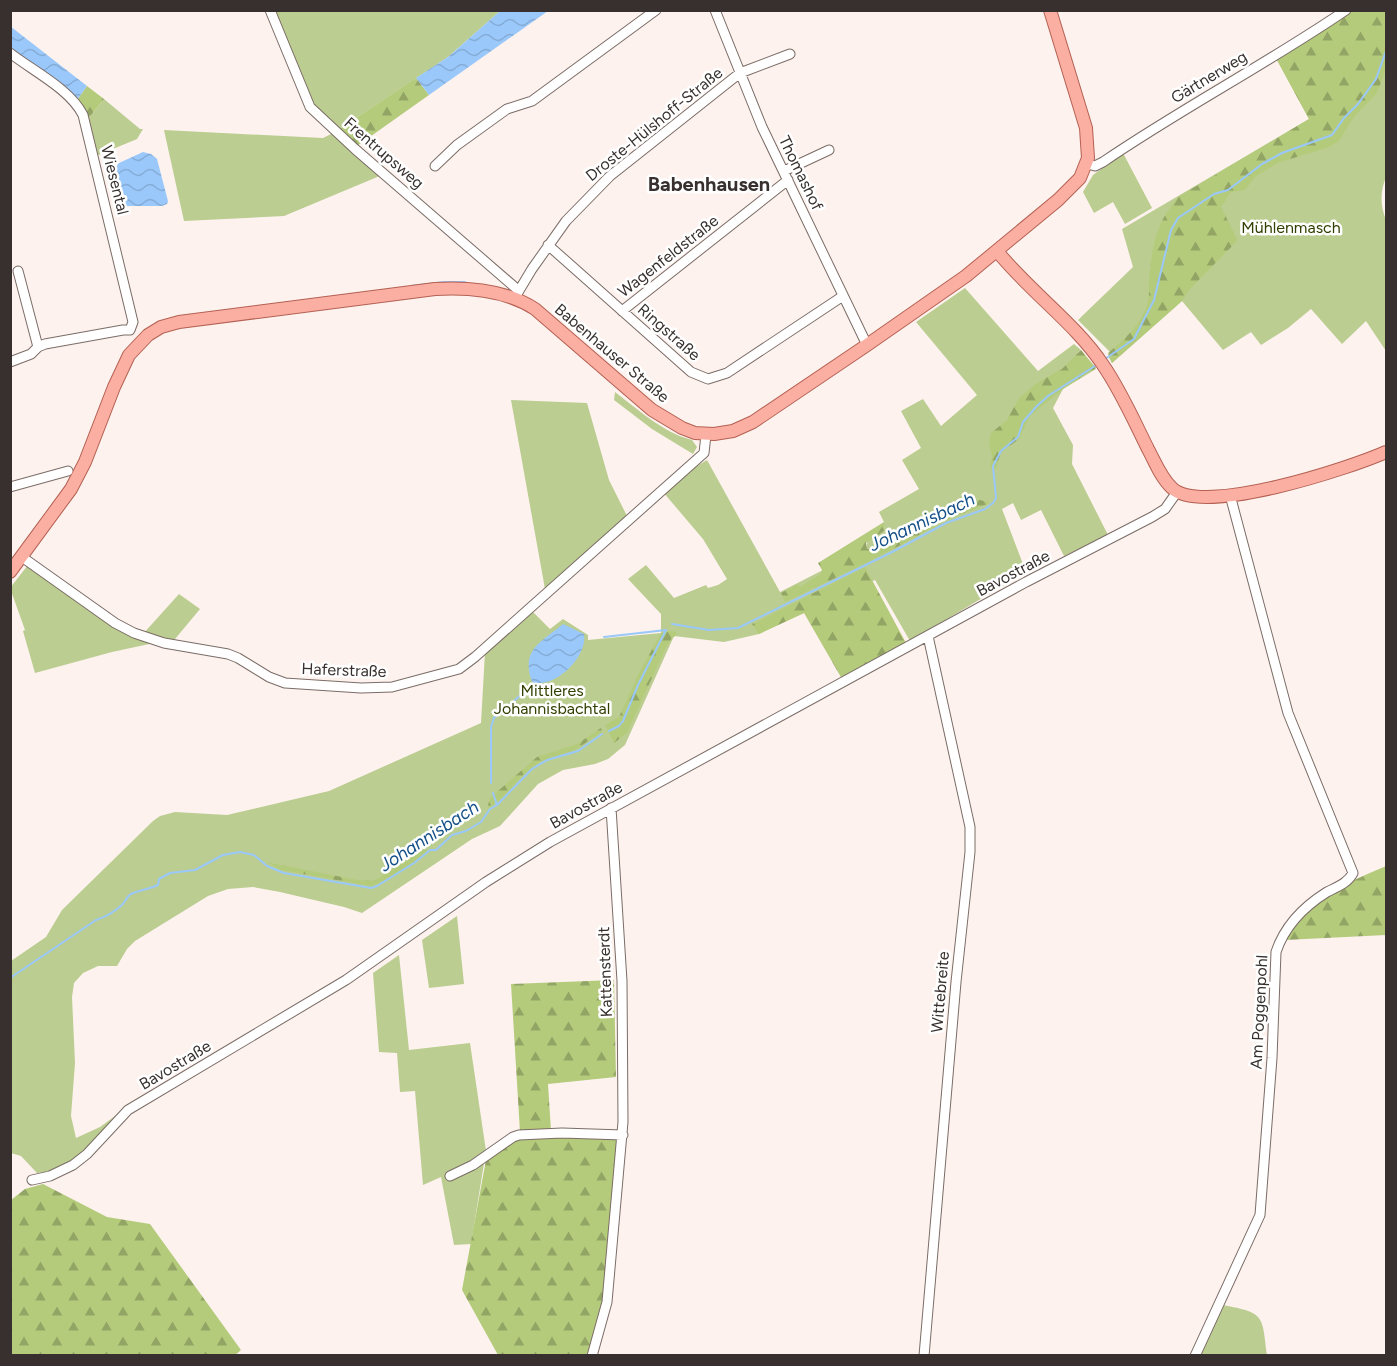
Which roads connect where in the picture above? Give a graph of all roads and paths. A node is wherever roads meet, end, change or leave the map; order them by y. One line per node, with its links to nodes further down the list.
1 (270, 10): 16 (street, Frentrupsweg)
2 (656, 10): 11 (street)
3 (715, 10): 8 (street, Thomashof)
4 (1050, 10): 10 (main road)
5 (1347, 10): 10 (street, Gärtnerweg)
6 (10, 53): 19 (street, Wiesental)
7 (790, 54): 8 (street, Droste-Hülshoff-Straße)
8 (740, 73): 12 (street, Thomashof); 13 (street, Droste-Hülshoff-Straße)
9 (829, 150): 12 (street, Wagenfeldstraße)
10 (1087, 164): 14 (main road)
11 (435, 166)
12 (786, 176): 17 (street, Thomashof); 18 (street, Wagenfeldstraße)
13 (548, 245): 16 (street, Droste-Hülshoff-Straße); 18 (street, Ringstraße)
14 (997, 251): 21 (main road); 28 (main road)
15 (18, 271): 22 (street)
16 (517, 294): 20 (main road, Babenhauser Straße); 24 (main road, Babenhauser Straße)
17 (843, 296): 18 (street, Ringstraße); 21 (street, Thomashof)
18 (622, 310)
19 (130, 330): 20 (street); 22 (street)
20 (142, 340): 30 (main road, Babenhauser Straße)
21 (867, 345): 24 (main road)
22 (38, 347): 23 (street)
23 (10, 362)
24 (706, 435): 30 (street, Haferstraße)
25 (1386, 452): 29 (main road)
26 (68, 471): 27 (street)
27 (10, 487)
28 (1177, 492): 29 (main road); 32 (street, Bavostraße)
29 (1230, 495): 39 (street, Am Poggenpohl)
30 (22, 557): 31 (main road, Babenhauser Straße)
31 (10, 572)
32 (928, 636): 33 (street, Bavostraße); 38 (street, Wittebreite)
33 (610, 808): 34 (street, Kattensterdt); 36 (street, Bavostraße)
34 (623, 1135): 35 (street); 37 (street, Kattensterdt)
35 (450, 1176)
36 (32, 1180)
37 (592, 1356)
38 (924, 1356)
39 (1195, 1356)

